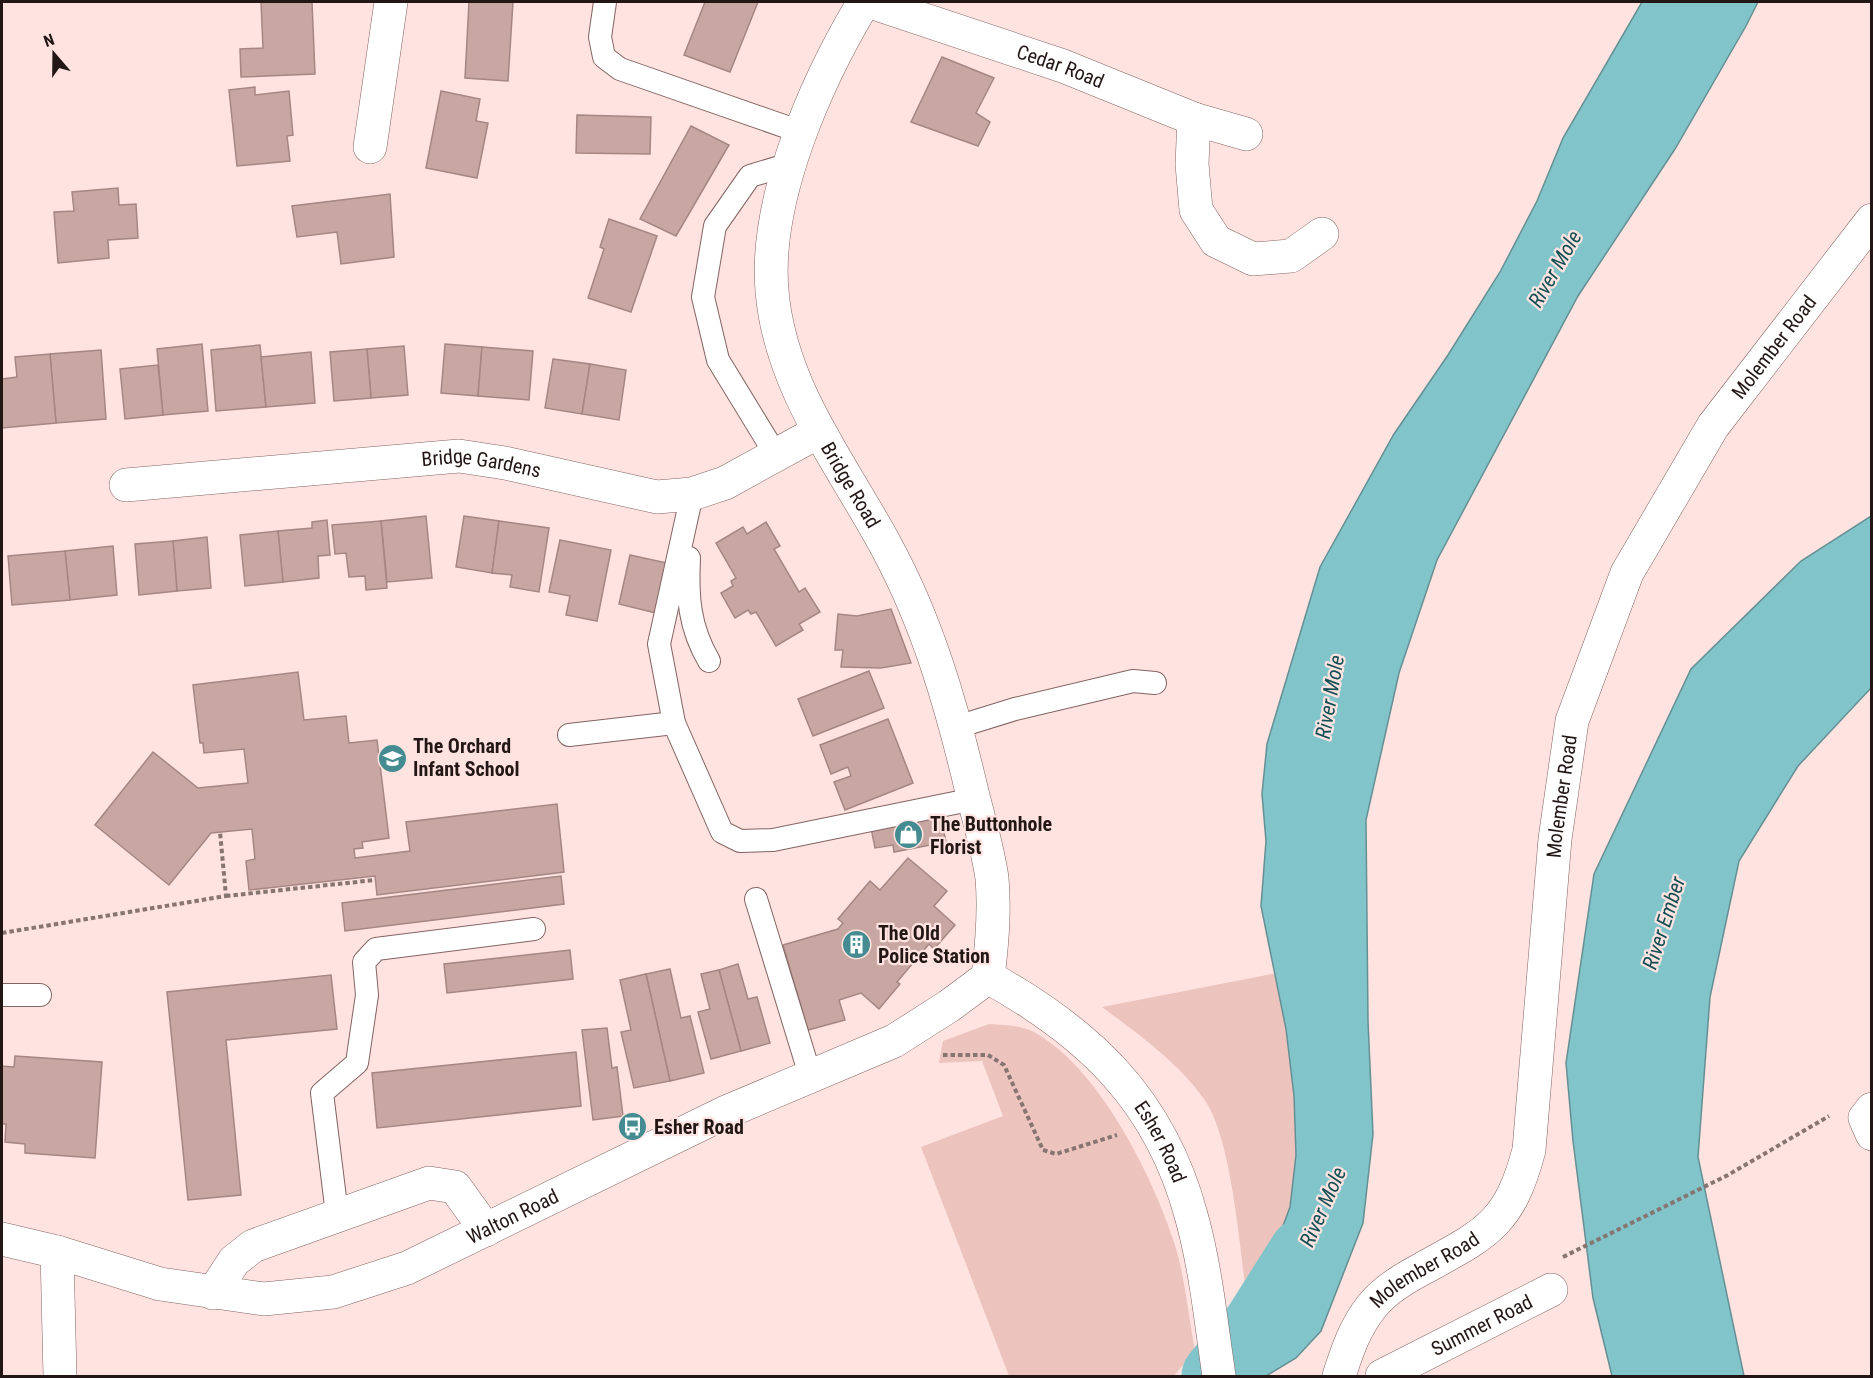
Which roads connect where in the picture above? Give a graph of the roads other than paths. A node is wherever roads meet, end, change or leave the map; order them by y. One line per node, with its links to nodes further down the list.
1 (391, 2): 8 (street)
2 (605, 2): 6 (lane)
3 (864, 2): 6 (street, Bridge Road)
4 (872, 2): 5 (street, Cedar Road)
5 (1194, 119): 7 (street, Cedar Road); 11 (street)
6 (801, 132): 9 (street, Bridge Road)
7 (1246, 134)
8 (370, 147)
9 (790, 164): 12 (street, Bridge Road); 13 (lane)
10 (1872, 220): 36 (street, Molember Road)
11 (1322, 234)
12 (818, 432): 13 (street, Bridge Gardens); 19 (street, Bridge Road)
13 (776, 454): 15 (street, Bridge Gardens)
14 (126, 485): 15 (street, Bridge Gardens)
15 (692, 494): 16 (lane); 18 (lane)
16 (709, 661)
17 (1155, 683): 19 (lane)
18 (674, 723): 20 (lane); 21 (lane)
19 (957, 727): 21 (street, Bridge Road)
20 (569, 735)
21 (974, 800): 24 (street, Bridge Road)
22 (756, 899): 27 (lane)
23 (534, 929): 28 (lane)
24 (988, 977): 27 (street, Walton Road); 35 (street, Esher Road)
25 (2, 995): 26 (lane)
26 (40, 995)
27 (810, 1076): 29 (street, Walton Road)
28 (337, 1214): 29 (street); 33 (street)
29 (486, 1230): 33 (street, Walton Road)
30 (2, 1239): 31 (street, Walton Road)
31 (57, 1252): 33 (street, Walton Road); 34 (street)
32 (1553, 1276): 37 (street, Summer Road)
33 (213, 1293)
34 (60, 1377)
35 (1219, 1377)
36 (1340, 1377)
37 (1382, 1377)

